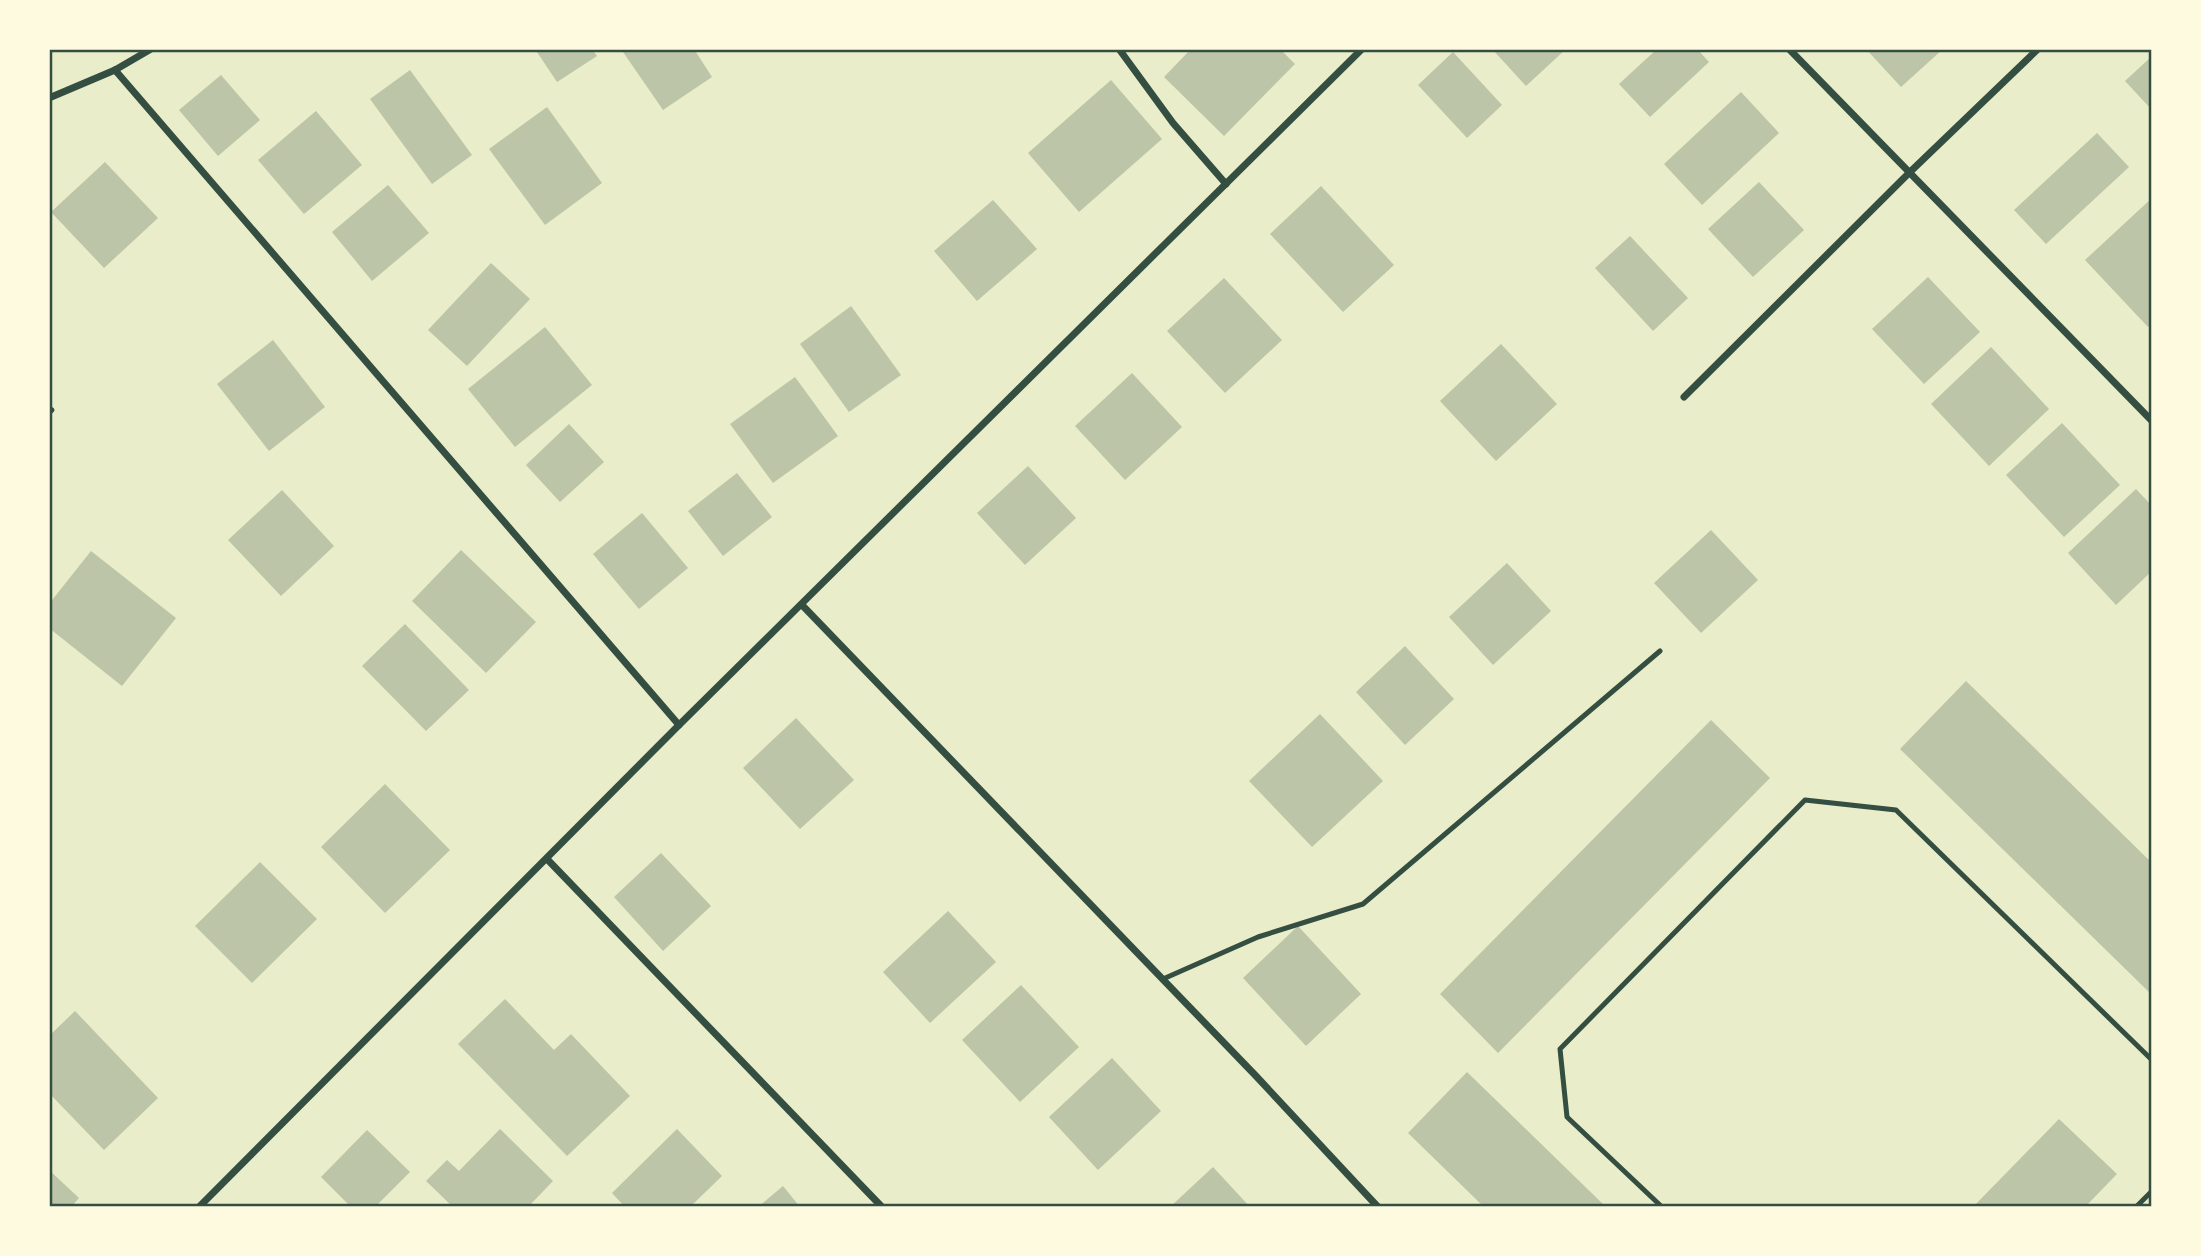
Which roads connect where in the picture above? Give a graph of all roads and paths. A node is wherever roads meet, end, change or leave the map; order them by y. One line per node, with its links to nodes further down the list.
1 (150, 49): 6 (street)
2 (1119, 49): 9 (street)
3 (1362, 49): 9 (street)
4 (1789, 49): 8 (street)
5 (2038, 49): 8 (street)
6 (115, 70): 7 (street); 14 (street)
7 (49, 98)
8 (1910, 172): 10 (street); 11 (street)
9 (1226, 184): 12 (street)
10 (1684, 397)
11 (2152, 421)
12 (802, 605): 14 (street); 16 (street)
13 (1660, 651): 16 (lane)
14 (679, 725): 15 (street)
15 (547, 859): 19 (street); 20 (street)
16 (1163, 979): 21 (street)
17 (2152, 1060): 22 (lane)
18 (2152, 1191): 23 (lane)
19 (199, 1207)
20 (882, 1207)
21 (1378, 1207)
22 (1662, 1207)
23 (2136, 1207)

